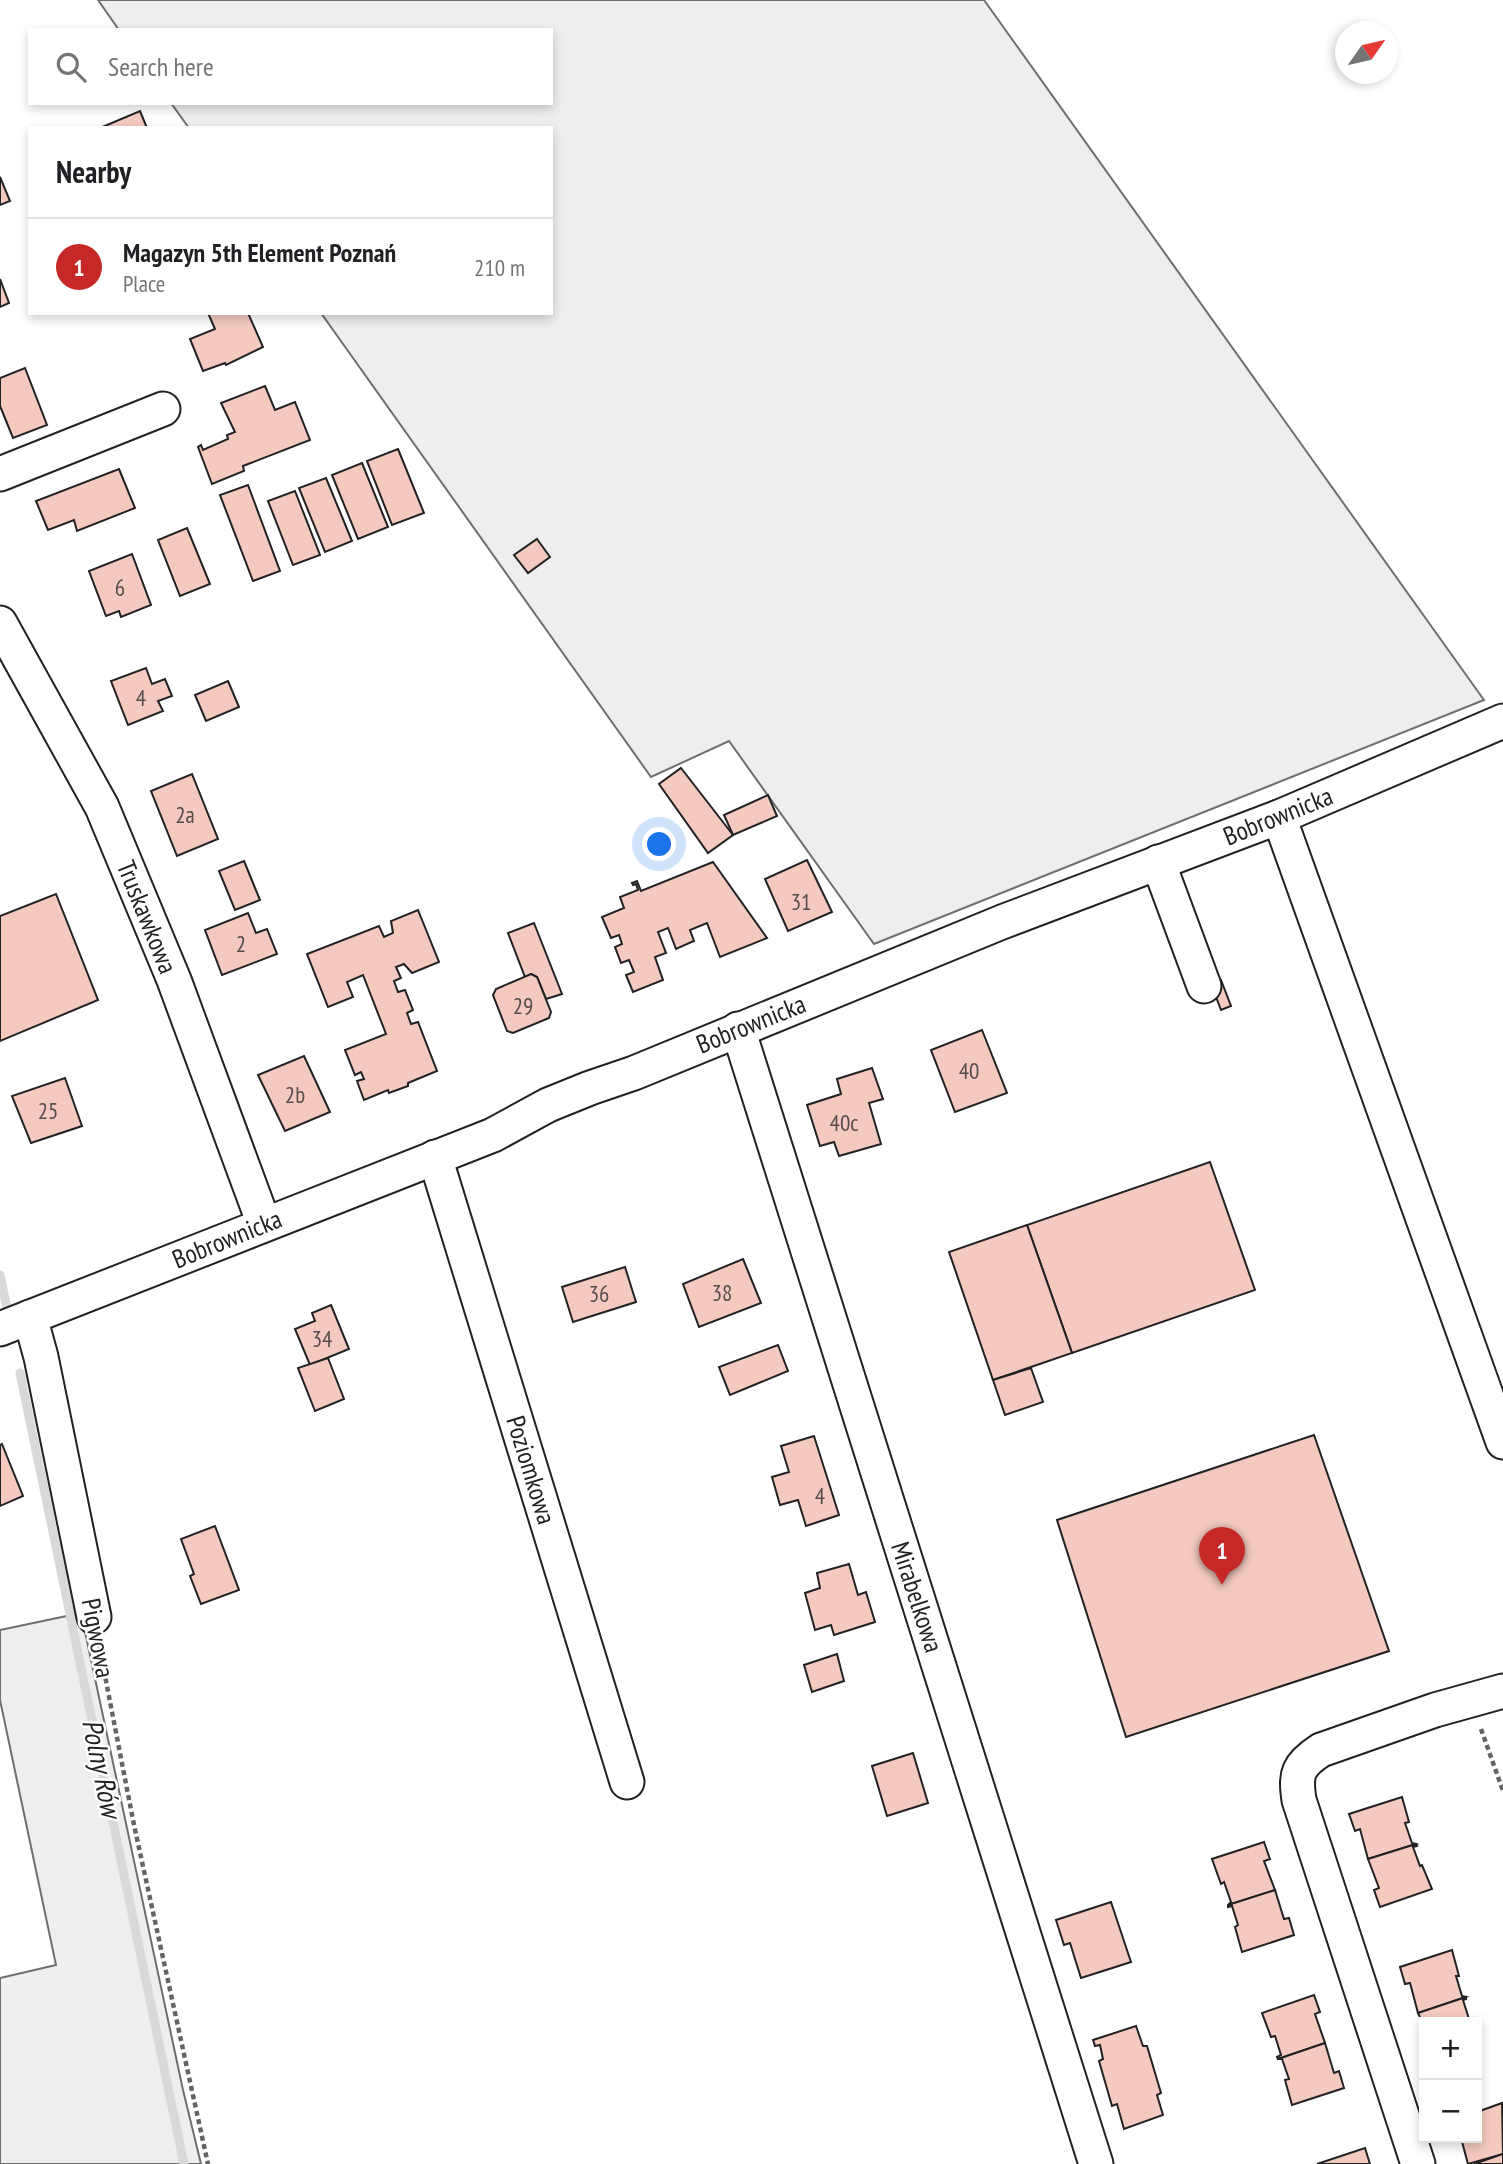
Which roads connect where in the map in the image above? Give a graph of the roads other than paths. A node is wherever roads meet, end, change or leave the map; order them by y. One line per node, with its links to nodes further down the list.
1 (163, 409): 2 (street)
2 (0, 474)
3 (0, 624): 10 (street, Truskawkowa)
4 (1503, 721): 5 (street, Bobrownicka)
5 (1279, 817): 6 (street, Bobrownicka); 12 (street)
6 (1158, 862): 7 (street); 8 (street, Bobrownicka)
7 (1204, 986)
8 (738, 1029): 9 (street, Bobrownicka); 16 (street, Mirabelkowa)
9 (435, 1157): 10 (street, Bobrownicka); 15 (street, Poziomkowa)
10 (264, 1224): 11 (street, Bobrownicka)
11 (15, 1323): 13 (street, Pigwowa)
12 (1503, 1442)
13 (94, 1617)
14 (1503, 1691): 17 (street)
15 (627, 1782)
16 (1096, 2164)
17 (1418, 2164)

